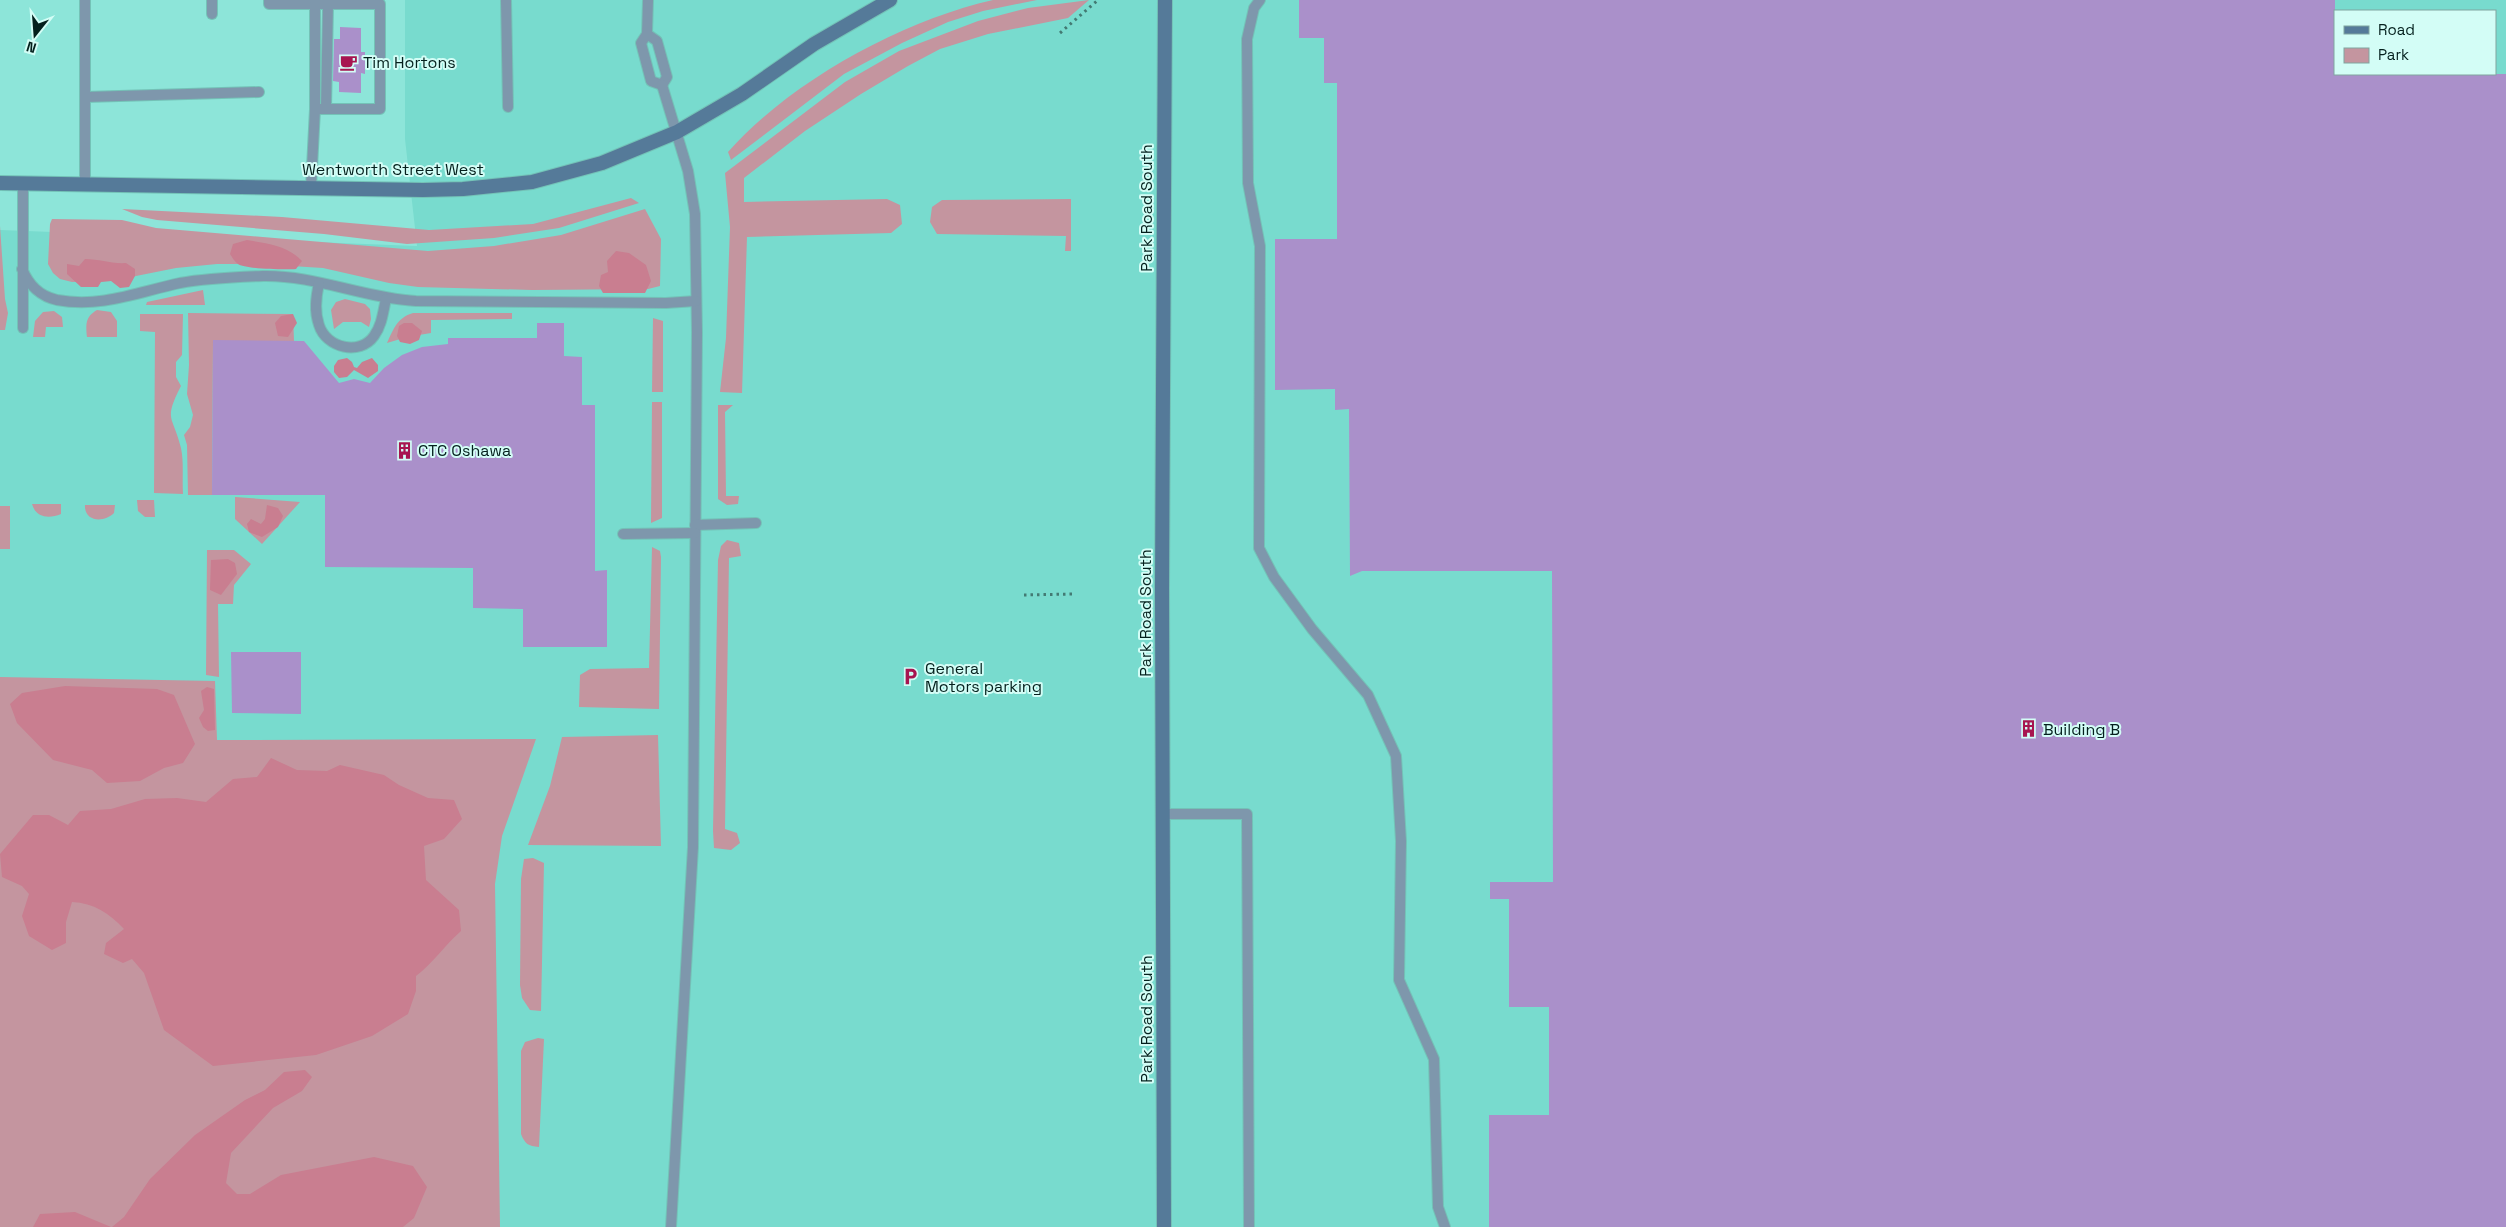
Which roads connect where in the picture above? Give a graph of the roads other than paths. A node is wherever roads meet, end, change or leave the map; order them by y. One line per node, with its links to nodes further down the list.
1 (85, 0): 15 (lane)
2 (212, 0): 11 (lane)
3 (269, 0): 9 (lane)
4 (506, 0): 16 (lane)
5 (648, 0): 12 (lane)
6 (890, 0): 19 (main road, Wentworth Street West)
7 (1164, 0): 32 (main road, Park Road South)
8 (1260, 0): 36 (lane)
9 (316, 2): 10 (lane); 17 (lane)
10 (328, 4): 18 (lane); 18 (lane)
11 (212, 14)
12 (648, 34): 13 (lane); 13 (lane)
13 (662, 85): 19 (lane)
14 (259, 92): 15 (lane)
15 (85, 96): 22 (lane)
16 (508, 106)
17 (315, 108): 18 (lane); 23 (lane)
18 (326, 109)
19 (677, 132): 23 (main road, Wentworth Street West); 27 (lane)
20 (0, 183): 21 (main road, Wentworth Street West)
21 (23, 183): 22 (main road, Wentworth Street West); 24 (lane)
22 (85, 184): 23 (main road, Wentworth Street West)
23 (311, 187)
24 (22, 269): 25 (lane); 28 (lane)
25 (319, 283): 26 (lane); 26 (lane)
26 (386, 299): 27 (lane)
27 (696, 301): 30 (lane)
28 (23, 328)
29 (756, 523): 30 (lane)
30 (695, 529): 31 (lane); 33 (lane)
31 (623, 534)
32 (1163, 814): 34 (main road, Park Road South); 35 (lane)
33 (672, 1227)
34 (1164, 1227)
35 (1249, 1227)
36 (1445, 1227)

